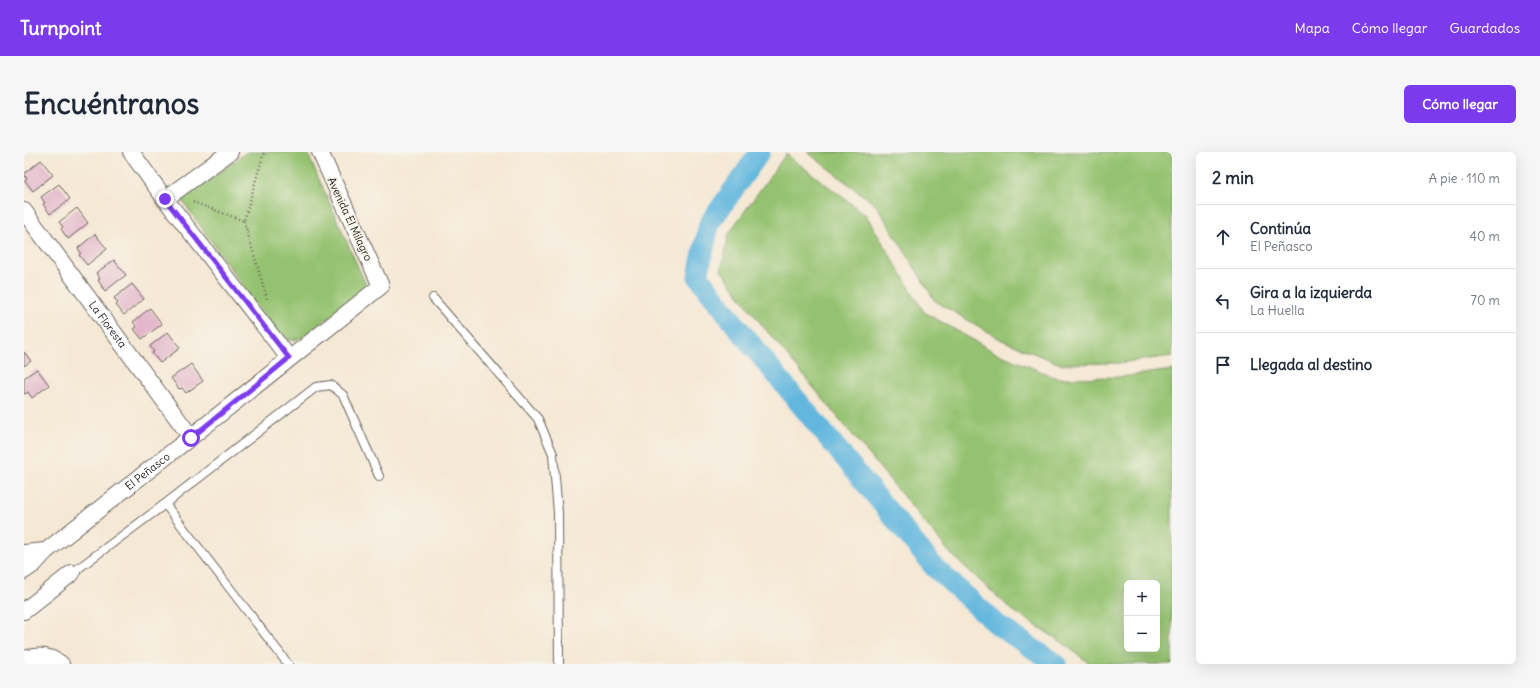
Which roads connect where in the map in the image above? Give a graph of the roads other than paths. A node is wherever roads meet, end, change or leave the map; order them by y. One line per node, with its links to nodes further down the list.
1 (131, 152): 4 (street)
2 (230, 152): 4 (street)
3 (320, 152): 6 (street, Avenida El Milagro)
4 (168, 196): 8 (street)
5 (24, 211): 9 (street, La Floresta)
6 (381, 286): 8 (street, El Peñasco)
7 (433, 298): 20 (lane)
8 (289, 358): 9 (street, El Peñasco)
9 (191, 438): 12 (street, El Peñasco)
10 (378, 476): 11 (lane)
11 (165, 504): 15 (lane); 19 (lane)
12 (46, 551): 13 (street); 14 (street, El Peñasco)
13 (24, 553)
14 (24, 571)
15 (72, 573): 16 (street)
16 (24, 611)
17 (24, 659): 18 (street)
18 (61, 664)
19 (288, 664)
20 (559, 664)

